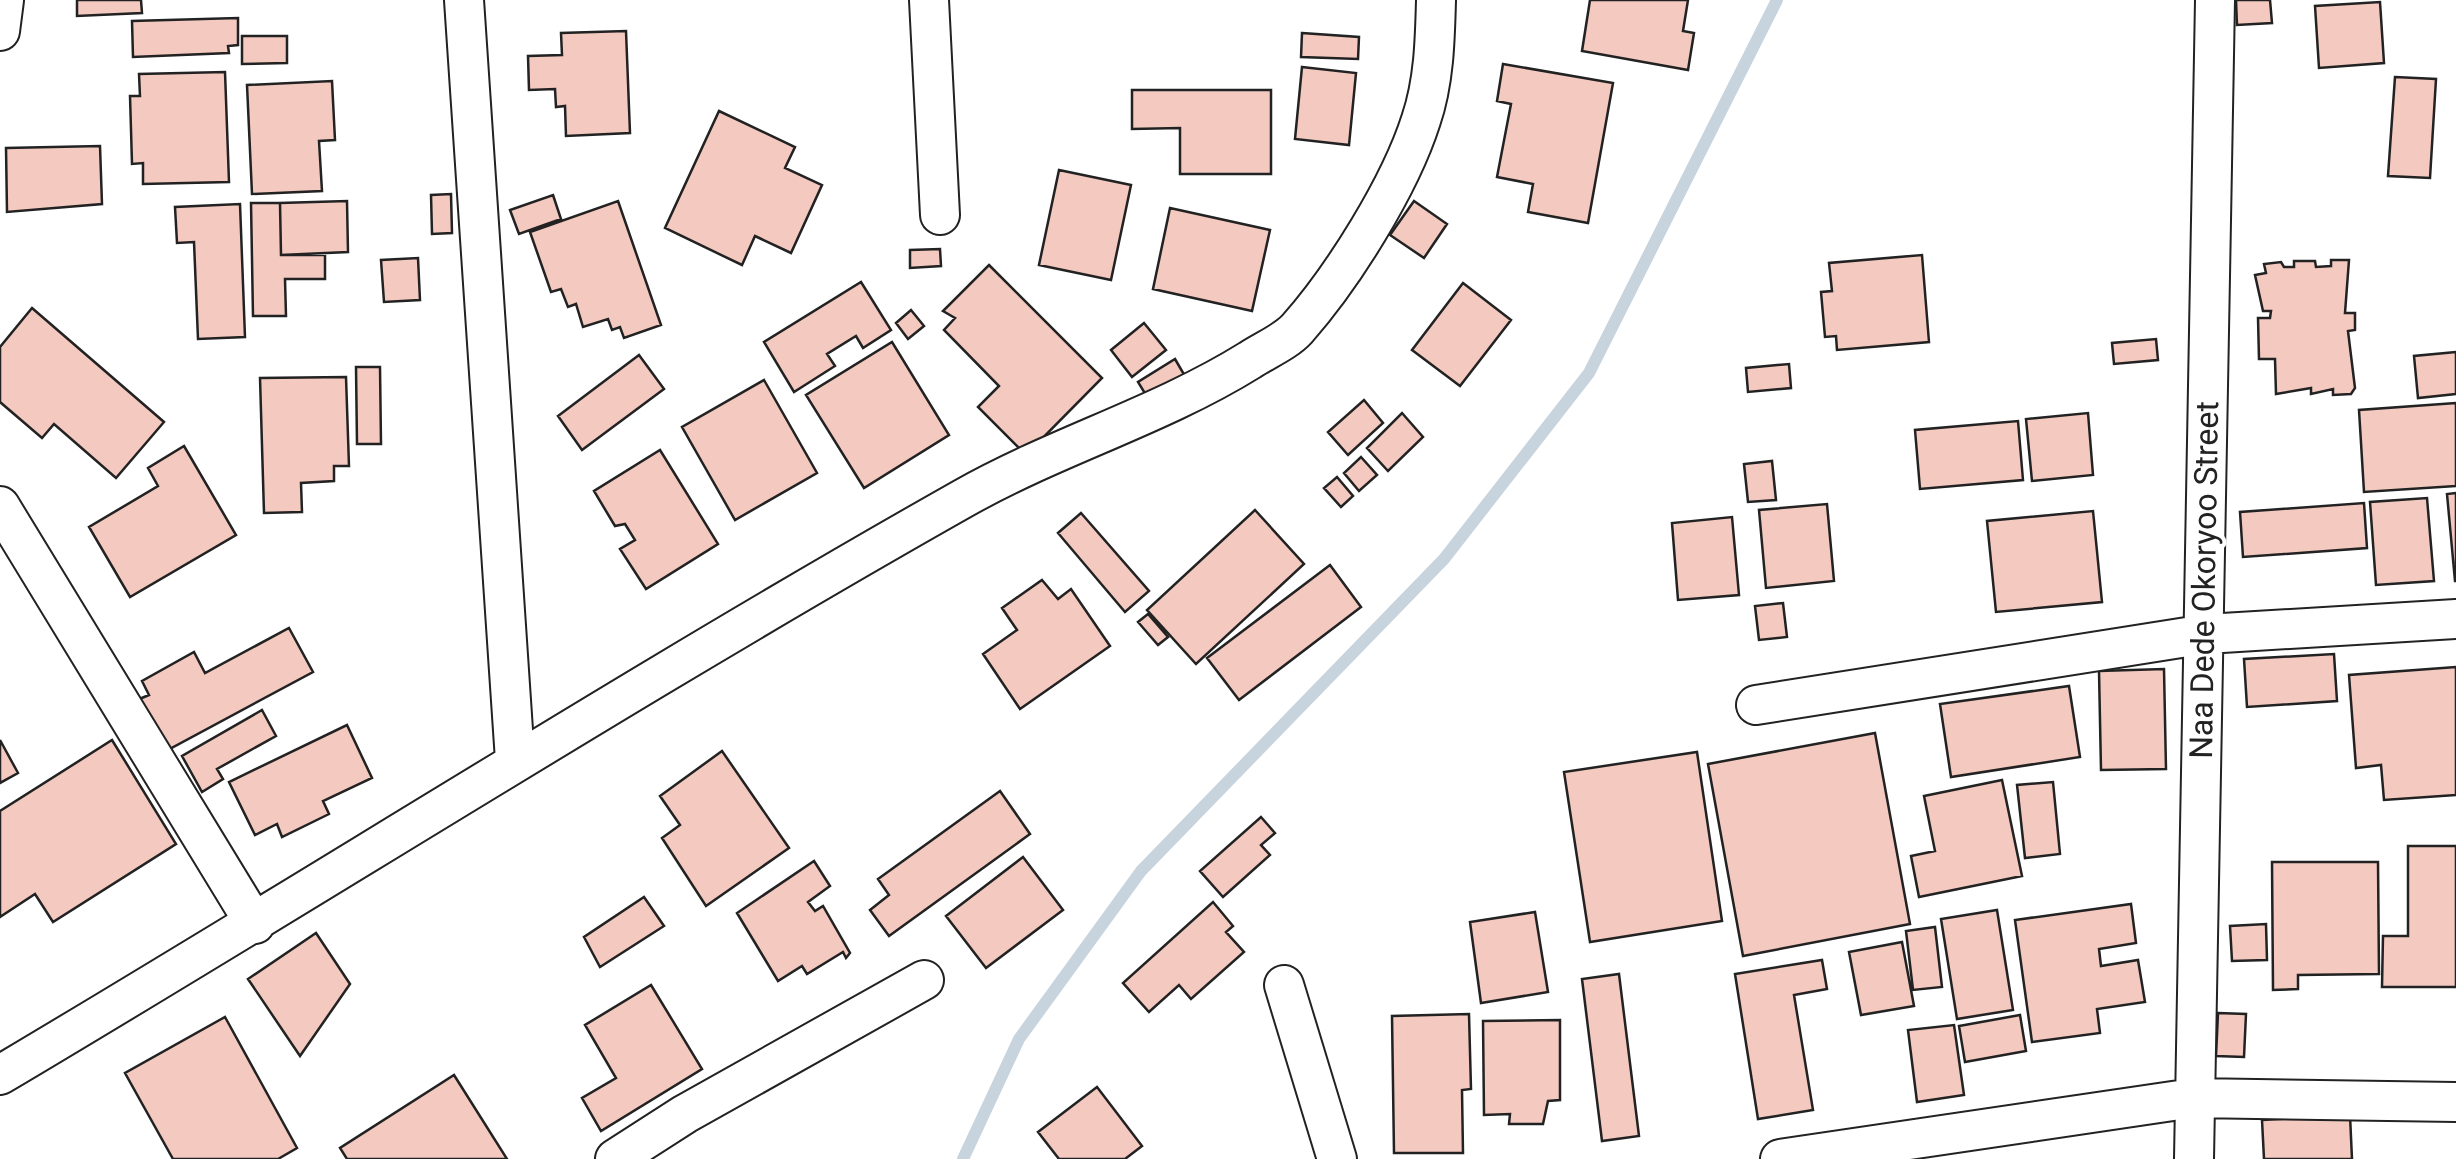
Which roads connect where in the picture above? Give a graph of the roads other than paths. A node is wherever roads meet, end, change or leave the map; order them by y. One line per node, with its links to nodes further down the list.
1 (4, 0): 6 (street)
2 (464, 0): 12 (street)
3 (928, 0): 7 (street)
4 (1436, 0): 12 (street)
5 (2215, 0): 10 (street, Naa Dede Okoryoo Street)
6 (0, 32)
7 (940, 215)
8 (0, 506): 13 (street)
9 (2456, 619): 10 (street)
10 (2206, 634): 11 (street); 17 (street, Naa Dede Okoryoo Street)
11 (1756, 705)
12 (515, 760): 13 (street)
13 (255, 924): 16 (street)
14 (924, 980): 19 (street)
15 (1284, 984): 20 (street)
16 (0, 1075)
17 (2193, 1098): 18 (street); 21 (street); 22 (street, Naa Dede Okoryoo Street)
18 (2456, 1102)
19 (615, 1159)
20 (1338, 1159)
21 (1780, 1159)
22 (2194, 1159)

